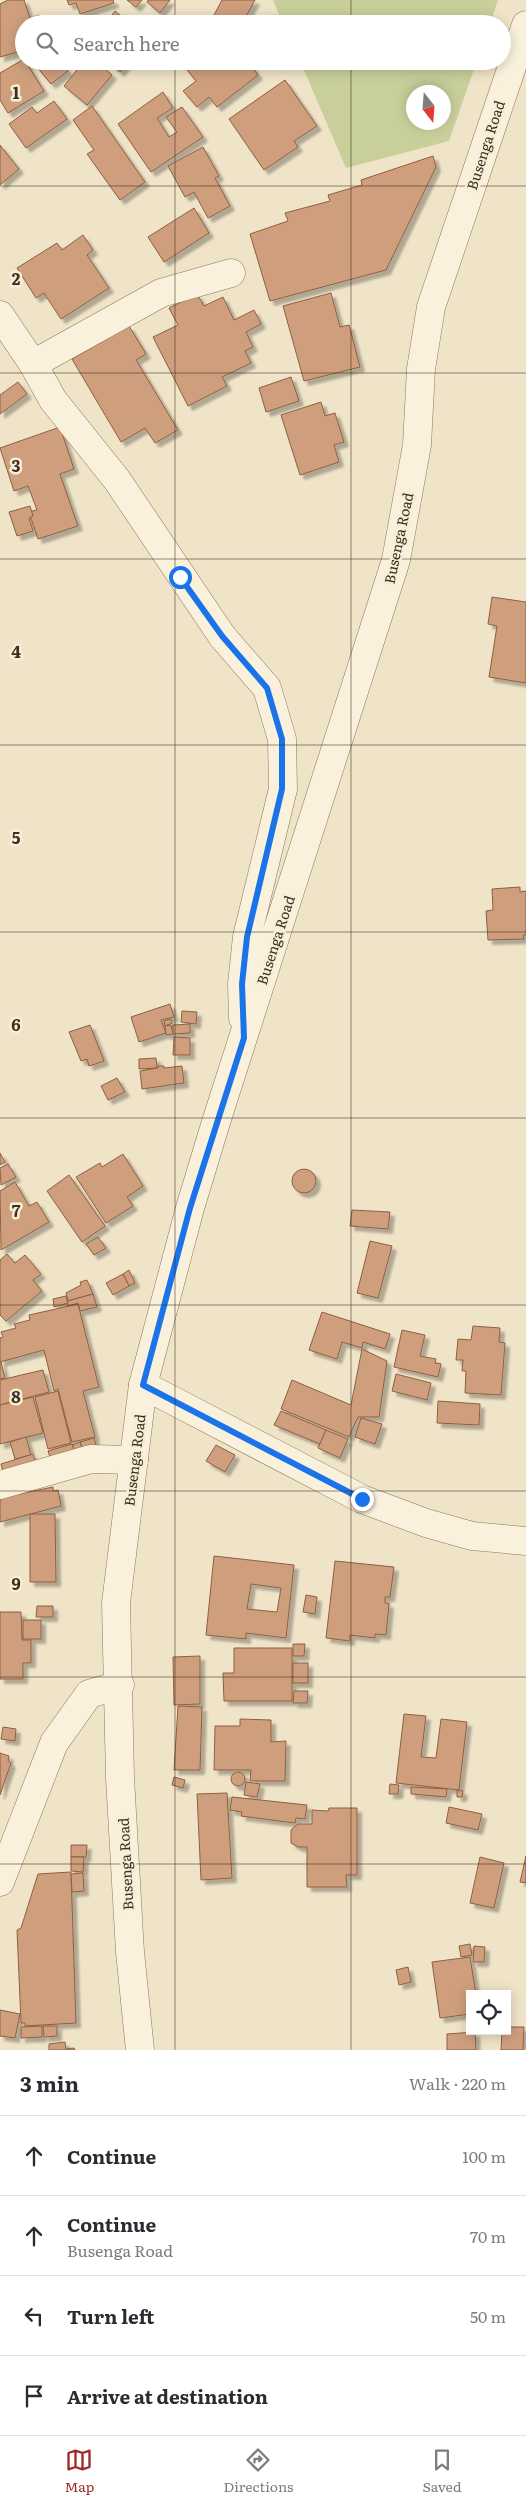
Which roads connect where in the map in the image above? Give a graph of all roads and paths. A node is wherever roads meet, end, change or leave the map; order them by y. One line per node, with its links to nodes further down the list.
1 (526, 25): 3 (street, Busenga Road)
2 (511, 70): 7 (street, Busenga Road)
3 (511, 70)
4 (231, 272): 6 (street)
5 (0, 315): 6 (street)
6 (33, 364): 7 (street)
7 (244, 1038): 8 (street, Busenga Road)
8 (143, 1385): 9 (street, Busenga Road); 11 (street)
9 (134, 1460): 10 (street); 12 (street, Busenga Road)
10 (0, 1485)
11 (526, 1541)
12 (120, 1685): 13 (street); 14 (street, Busenga Road)
13 (0, 1882)
14 (140, 2050)

